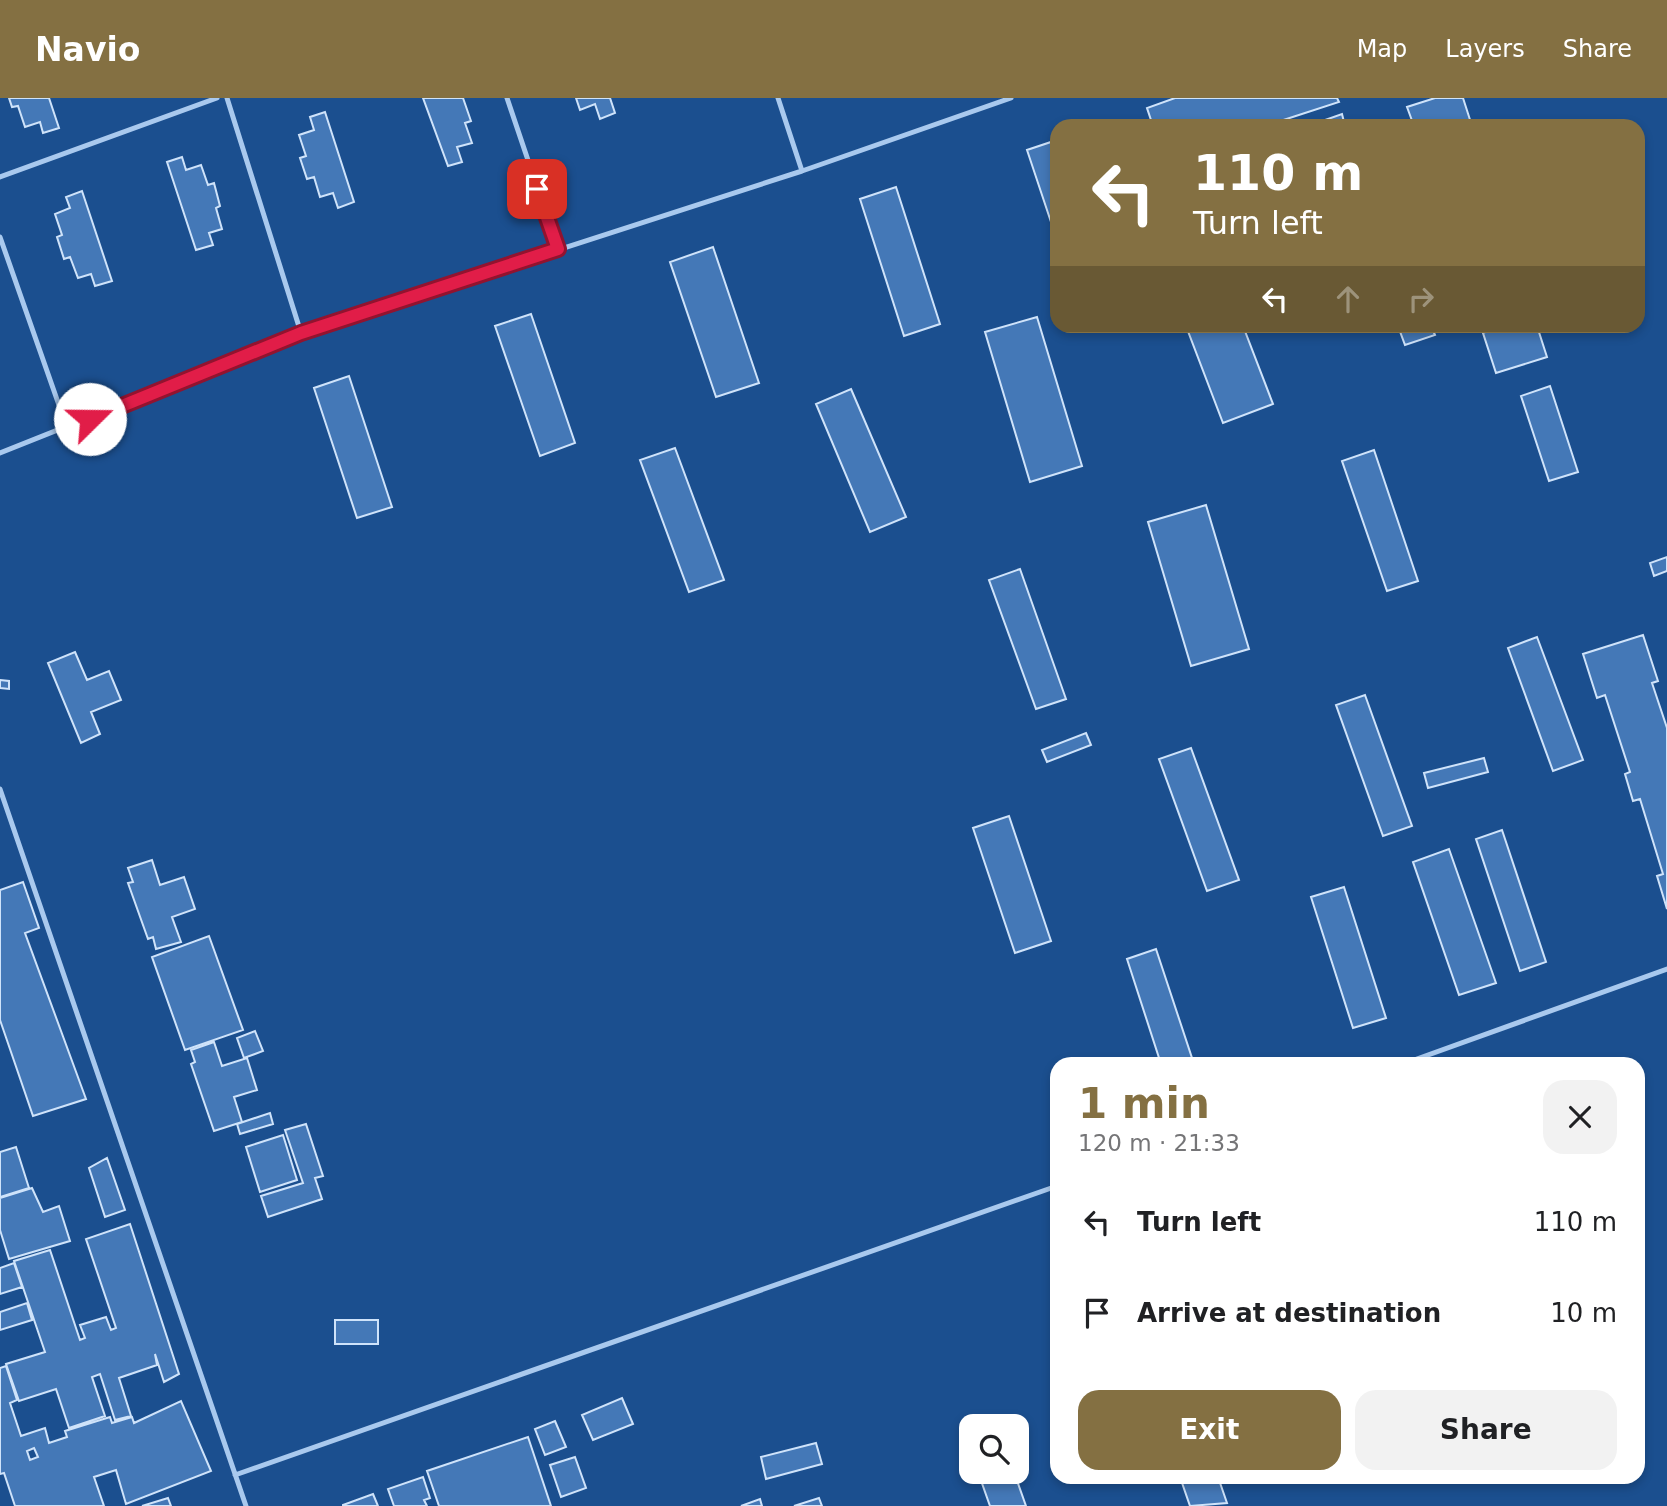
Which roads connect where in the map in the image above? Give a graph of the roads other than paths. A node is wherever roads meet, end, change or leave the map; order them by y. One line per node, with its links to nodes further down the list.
1 (218, 98): 7 (lane)
2 (228, 98): 10 (lane)
3 (507, 98): 9 (lane)
4 (778, 98): 6 (lane)
5 (1011, 98): 6 (lane)
6 (802, 171): 9 (lane)
7 (0, 177)
8 (0, 237): 11 (lane)
9 (558, 249): 10 (lane)
10 (301, 333): 11 (lane)
11 (67, 428): 12 (lane)
12 (0, 453)
13 (0, 789): 17 (lane)
14 (1667, 969): 15 (lane)
15 (1422, 1057)
16 (1050, 1188): 17 (lane)
17 (235, 1475): 18 (lane)
18 (246, 1506)

